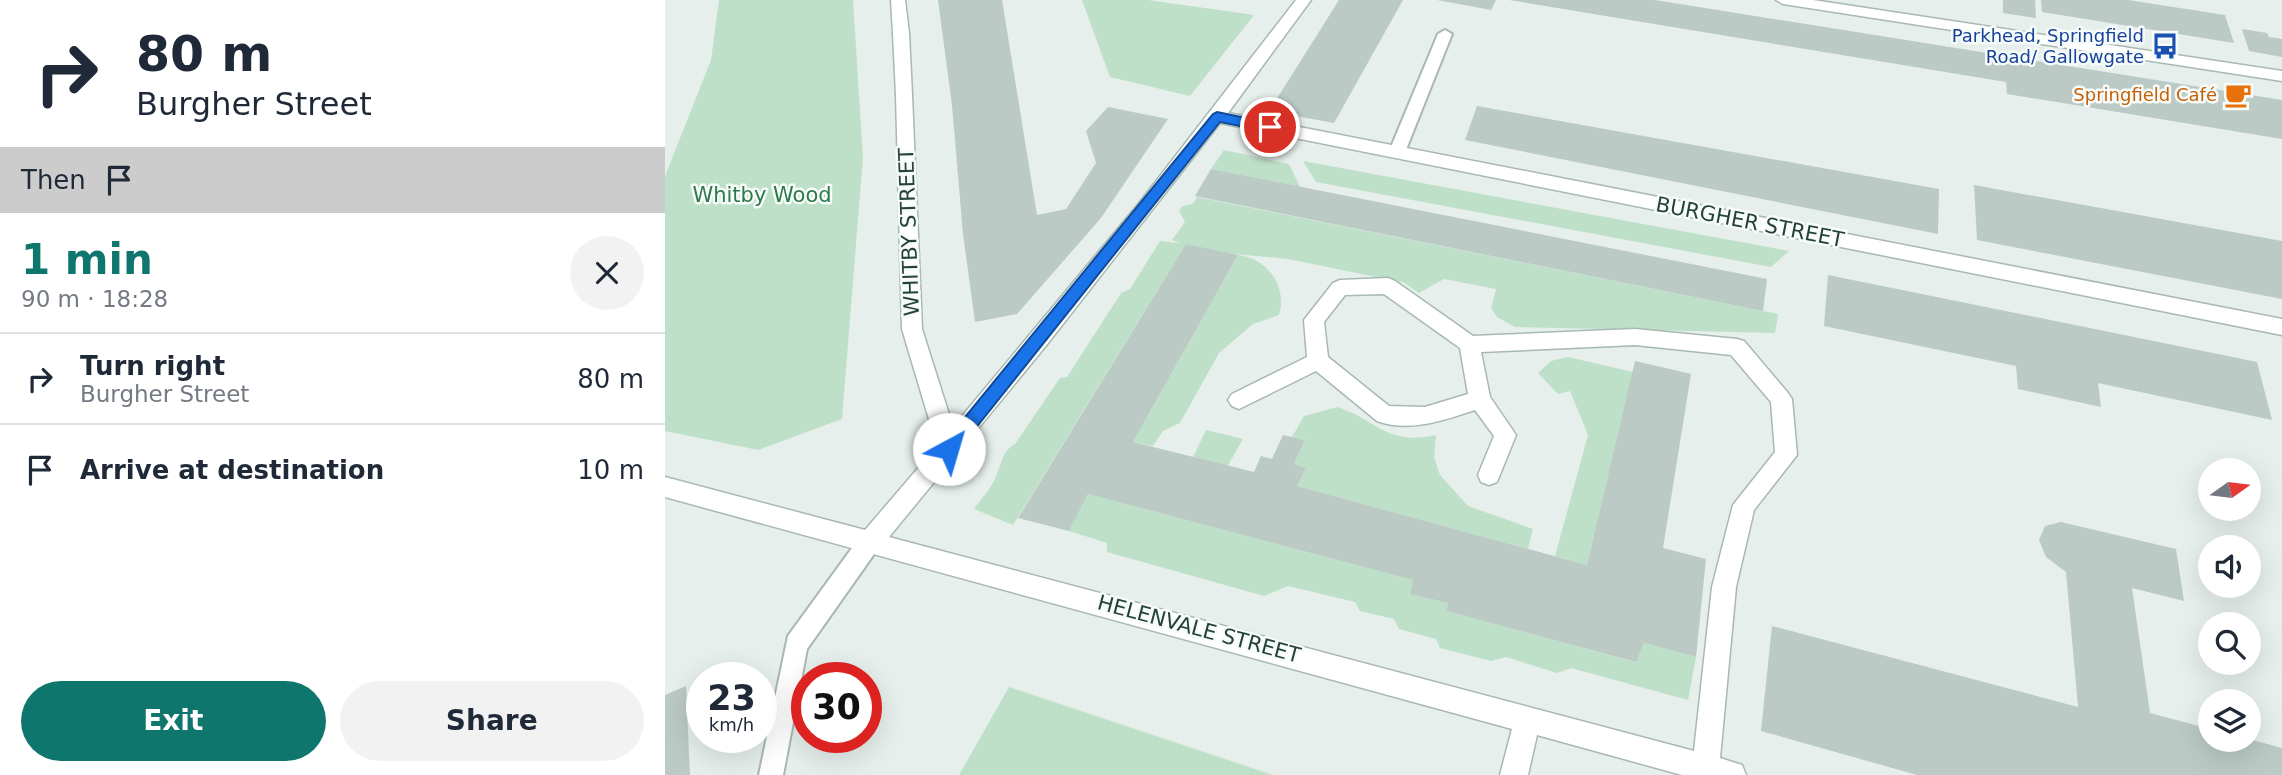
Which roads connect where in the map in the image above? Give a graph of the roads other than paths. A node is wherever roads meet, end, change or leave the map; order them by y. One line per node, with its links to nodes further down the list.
1 (898, 0): 13 (street, WHITBY STREET)
2 (1304, 0): 6 (street)
3 (1783, 0): 5 (street)
4 (1445, 34): 7 (lane)
5 (2282, 76)
6 (1217, 117): 7 (street, BURGHER STREET); 13 (street)
7 (1397, 152): 8 (street, BURGHER STREET)
8 (2282, 327)
9 (1469, 344): 10 (street); 12 (street); 18 (street)
10 (1318, 361): 11 (street); 12 (street)
11 (1239, 400)
12 (1480, 400): 14 (street)
13 (949, 449): 16 (street)
14 (1489, 475)
15 (665, 486): 16 (street, HELENVALE STREET)
16 (871, 540): 17 (street, HELENVALE STREET); 19 (lane)
17 (1528, 719): 18 (street, HELENVALE STREET); 20 (street)
18 (1706, 767): 21 (street, HELENVALE STREET)
19 (771, 775)
20 (1514, 775)
21 (1732, 775)

